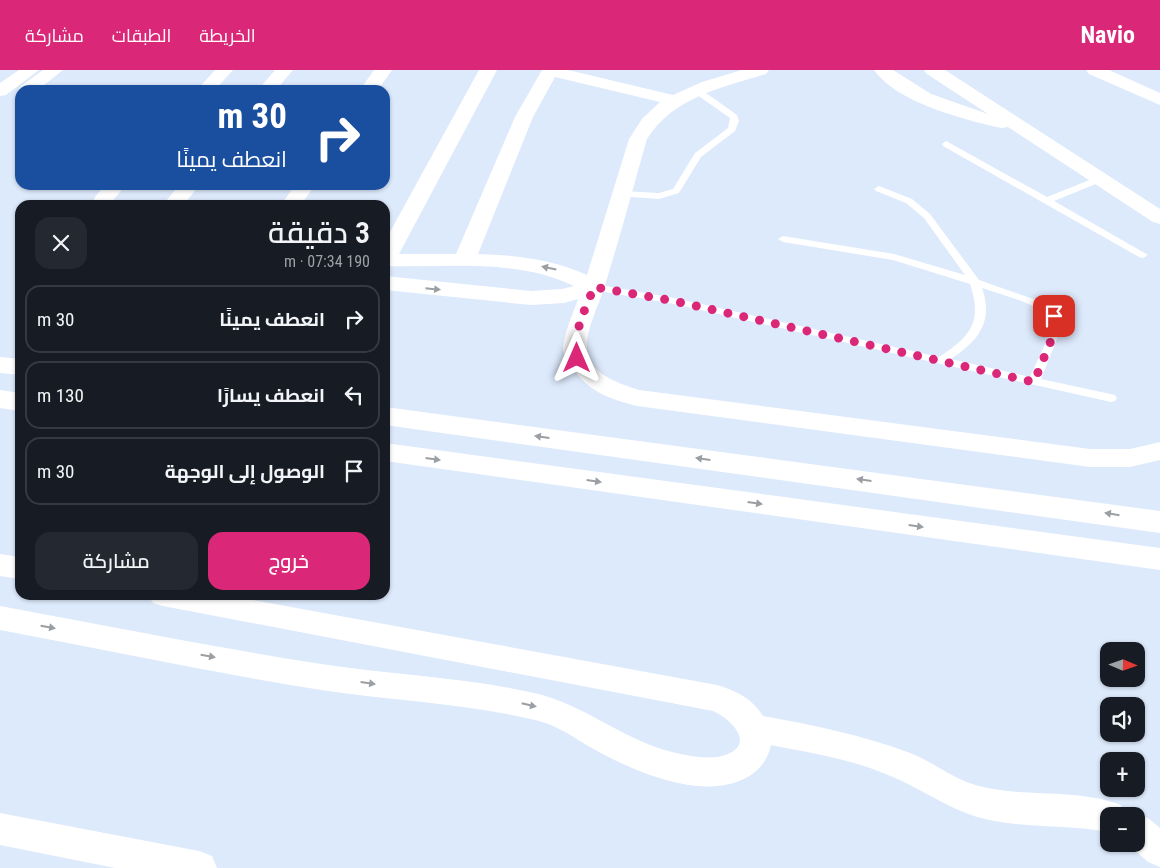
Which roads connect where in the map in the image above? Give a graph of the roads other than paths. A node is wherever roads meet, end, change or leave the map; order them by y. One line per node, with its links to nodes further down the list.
1 (30, 70): 12 (street)
2 (54, 70): 13 (street)
3 (224, 70): 14 (street)
4 (284, 70): 15 (street)
5 (383, 70): 16 (street)
6 (488, 70): 32 (street)
7 (760, 70): 17 (street)
8 (883, 70): 20 (street)
9 (932, 70): 20 (street)
10 (1094, 70): 19 (street)
11 (551, 71): 18 (street); 35 (street)
12 (18, 85)
13 (34, 85)
14 (210, 85)
15 (271, 85)
16 (372, 85)
17 (696, 90): 18 (street); 26 (lane)
18 (673, 100): 26 (street)
19 (1160, 100)
20 (1022, 128): 22 (street)
21 (946, 144): 29 (lane)
22 (1100, 178): 29 (lane); 30 (street)
23 (879, 188): 36 (lane)
24 (111, 190): 27 (street)
25 (185, 190): 28 (street)
26 (621, 194): 38 (street)
27 (104, 200)
28 (177, 200)
29 (1046, 201): 33 (lane)
30 (1160, 218)
31 (782, 239): 36 (lane)
32 (390, 251)
33 (1143, 255)
34 (390, 260): 35 (street)
35 (464, 261): 38 (street, one-way to 35)
36 (975, 282): 39 (lane); 42 (lane)
37 (390, 284): 38 (street, one-way to 38)
38 (594, 287): 39 (lane); 47 (street)
39 (942, 360): 42 (lane)
40 (0, 365): 41 (street)
41 (15, 366)
42 (1034, 382): 43 (lane)
43 (1111, 398)
44 (0, 400): 45 (street)
45 (15, 402)
46 (390, 417): 49 (street, one-way to 46)
47 (1160, 451)
48 (390, 453): 50 (street, one-way to 50)
49 (1160, 522)
50 (1160, 560)
51 (0, 564): 52 (street)
52 (15, 567)
53 (190, 600): 55 (street)
54 (0, 618): 55 (street, one-way to 55)
55 (754, 728): 56 (street)
56 (1100, 815)
57 (0, 829): 60 (street)
58 (1145, 837): 59 (street)
59 (1160, 850)
60 (198, 868)

